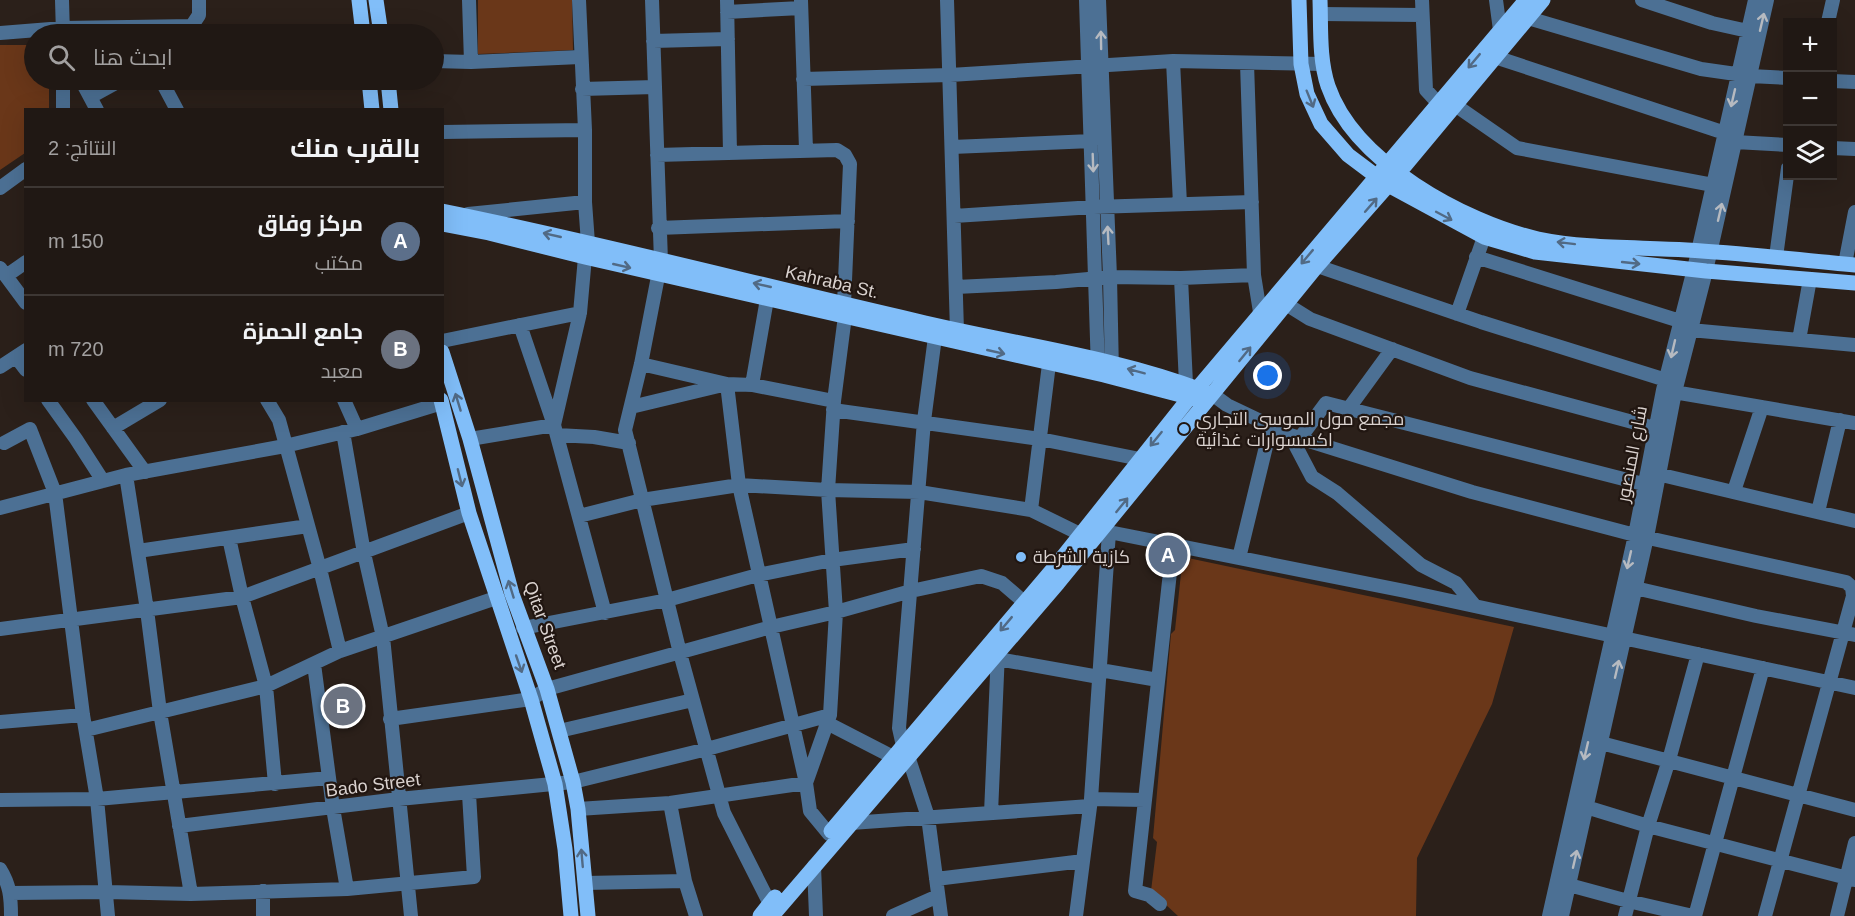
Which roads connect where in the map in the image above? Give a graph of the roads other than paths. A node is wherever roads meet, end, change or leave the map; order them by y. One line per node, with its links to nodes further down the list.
1 (62, 0): 26 (street)
2 (199, 0): 27 (street)
3 (358, 0): 28 (main road)
4 (376, 0): 29 (main road)
5 (469, 0): 40 (street)
6 (579, 0): 36 (street)
7 (652, 0): 35 (street)
8 (946, 0): 45 (street)
9 (1086, 0): 44 (street)
10 (1100, 0): 44 (street, one-way to 10)
11 (1299, 0): 42 (main road)
12 (1422, 0): 23 (street)
13 (1497, 0): 30 (street)
14 (1525, 0): 30 (main road)
15 (1543, 0): 24 (main road)
16 (1642, 0): 31 (street)
17 (1755, 0): 31 (street, شارع المنصور)
18 (1767, 0): 46 (street, شارع المنصور, one-way to 18)
19 (1833, 0): 25 (street)
20 (801, 4): 21 (street); 48 (street)
21 (727, 6): 34 (street)
22 (1320, 7): 23 (street); 43 (main road)
23 (1422, 15): 59 (street)
24 (1528, 18): 37 (main road); 46 (street)
25 (1829, 18)
26 (63, 24)
27 (193, 24)
28 (362, 24)
29 (380, 24)
30 (1500, 30): 59 (main road, one-way to 59)
31 (1748, 31): 46 (street, شارع المنصور)
32 (24, 32): 33 (street)
33 (0, 33)
34 (728, 39): 35 (street); 74 (street)
35 (653, 41): 51 (street)
36 (580, 57): 40 (street); 52 (street)
37 (1495, 57): 60 (main road); 67 (street)
38 (1173, 60): 41 (street); 44 (street); 83 (street)
39 (444, 62): 40 (street)
40 (471, 62)
41 (1247, 63): 42 (street); 82 (street)
42 (1301, 63): 43 (street); 77 (main road, one-way to 77)
43 (1323, 63): 77 (main road)
44 (1095, 66): 45 (street); 68 (street); 84 (street)
45 (950, 75): 48 (street); 70 (street)
46 (1744, 75): 47 (street); 67 (street, شارع المنصور)
47 (1783, 78)
48 (803, 79): 73 (street)
49 (1837, 81): 50 (street)
50 (1855, 82)
51 (655, 87): 52 (street); 75 (street)
52 (582, 89): 65 (street)
53 (63, 90): 61 (street)
54 (109, 90): 58 (street)
55 (166, 90): 62 (street)
56 (370, 90): 63 (main road)
57 (389, 90): 64 (main road)
58 (93, 103)
59 (1438, 103): 77 (main road)
60 (1455, 105): 77 (main road); 79 (street)
61 (63, 108)
62 (176, 108)
63 (372, 108)
64 (391, 108)
65 (585, 130): 66 (street); 81 (street)
66 (444, 132)
67 (1730, 137): 69 (street); 79 (street, شارع المنصور); 94 (street, شارع المنصور, one-way to 67)
68 (1092, 141): 70 (street); 84 (street, one-way to 84)
69 (1783, 144)
70 (952, 147): 88 (street)
71 (1837, 147): 72 (street)
72 (1855, 149)
73 (806, 150): 74 (street); 89 (street)
74 (730, 153): 75 (street)
75 (657, 155): 91 (street)
76 (24, 170): 80 (street)
77 (1387, 175): 92 (main road, one-way to 92); 94 (main road, one-way to 77); 99 (main road, one-way to 77); 113 (main road, one-way to 113)
78 (1786, 180): 96 (street)
79 (1713, 185): 94 (street, شارع المنصور)
80 (0, 188)
81 (585, 202): 87 (street); 93 (street)
82 (1252, 202): 83 (street); 103 (street)
83 (1180, 204): 84 (street)
84 (1101, 207): 88 (street); 104 (street)
85 (444, 211): 87 (main road, Kahraba St.)
86 (1855, 213): 98 (street)
87 (461, 214): 93 (main road, Kahraba St., one-way to 87)
88 (954, 216): 108 (street)
89 (848, 221): 91 (street); 112 (street)
90 (444, 224): 93 (main road, Kahraba St.)
91 (658, 228): 100 (street)
92 (1484, 237): 95 (street); 101 (main road, one-way to 101)
93 (586, 250): 100 (main road, Kahraba St.); 114 (street)
94 (1705, 251): 96 (main road); 101 (street, شارع المنصور)
95 (1476, 257): 115 (street); 117 (street)
96 (1776, 258): 98 (main road)
97 (24, 263): 102 (street)
98 (1850, 264)
99 (1317, 266): 111 (main road); 115 (street)
100 (659, 267): 109 (main road, Kahraba St.); 112 (main road, Kahraba St., one-way to 100); 126 (street)
101 (1700, 270): 106 (main road); 117 (street, شارع المنصور)
102 (3, 272): 110 (street)
103 (1254, 275): 105 (street); 113 (street)
104 (1103, 277): 105 (street); 108 (street); 129 (street)
105 (1181, 278): 133 (street)
106 (1810, 279): 107 (main road); 120 (street)
107 (1855, 283)
108 (956, 287): 118 (street)
109 (768, 299): 112 (main road, Kahraba St.); 131 (street)
110 (24, 300)
111 (1286, 304): 123 (street); 134 (main road, one-way to 111)
112 (844, 310): 118 (main road, Kahraba St.); 119 (main road, Kahraba St.); 141 (street)
113 (1260, 312): 133 (main road)
114 (580, 313): 116 (street); 151 (street)
115 (1457, 314): 132 (street)
116 (520, 325): 121 (street); 151 (street)
117 (1685, 325): 120 (street); 132 (street, شارع المنصور)
118 (955, 336): 119 (main road, Kahraba St.); 127 (main road, Kahraba St., one-way to 127); 129 (main road, Kahraba St.)
119 (935, 338): 146 (street)
120 (1799, 340): 122 (street)
121 (444, 341)
122 (1855, 345)
123 (1392, 349): 144 (street); 152 (street)
124 (21, 353): 128 (street)
125 (444, 358): 154 (main road, Qitar Street, one-way to 125)
126 (641, 364): 130 (street); 142 (street)
127 (1049, 364): 129 (main road, Kahraba St.); 155 (street)
128 (0, 367)
129 (1105, 369): 133 (main road, Kahraba St.)
130 (727, 384): 131 (street); 142 (street); 164 (street)
131 (752, 385): 141 (street)
132 (1668, 387): 143 (street); 152 (street, شارع المنصور)
133 (1191, 390): 134 (main road, Kahraba St.); 159 (main road, one-way to 159)
134 (1209, 398): 148 (street); 176 (main road, one-way to 134)
135 (49, 402): 163 (street)
136 (94, 402): 149 (street)
137 (157, 402): 149 (street)
138 (268, 402): 158 (street)
139 (344, 402): 150 (street)
140 (442, 402): 150 (street); 173 (main road, Qitar Street, one-way to 173)
141 (834, 405): 146 (street); 165 (street)
142 (631, 407): 156 (street)
143 (1762, 407): 145 (street); 166 (street)
144 (1349, 408): 153 (street); 162 (street)
145 (1840, 420): 147 (street); 172 (street)
146 (924, 421): 155 (street); 168 (street)
147 (1855, 423)
148 (1271, 426): 153 (street); 185 (street)
149 (113, 428): 160 (street)
150 (350, 430): 158 (street); 184 (street)
151 (556, 430): 154 (street); 156 (street); 174 (street)
152 (1661, 430): 162 (street, شارع المنصور)
153 (1295, 436): 178 (street); 195 (street)
154 (470, 439): 201 (main road, Qitar Street, one-way to 154)
155 (1040, 439): 159 (street); 171 (street)
156 (628, 442): 169 (street)
157 (4, 443): 167 (street)
158 (285, 446): 160 (street); 177 (street)
159 (1140, 459): 176 (main road)
160 (145, 472): 161 (street)
161 (126, 475): 163 (street); 183 (street)
162 (1651, 479): 166 (street); 178 (street, شارع المنصور)
163 (103, 481): 167 (street)
164 (739, 484): 165 (street); 169 (street); 188 (street)
165 (828, 490): 168 (street); 186 (street)
166 (1734, 491): 172 (street)
167 (55, 492): 170 (street); 199 (street)
168 (919, 492): 171 (street); 182 (street)
169 (642, 500): 174 (street); 193 (street)
170 (0, 508)
171 (1031, 510): 180 (street)
172 (1818, 512): 175 (street)
173 (469, 513): 184 (street); 192 (main road, Qitar Street)
174 (579, 516): 198 (street)
175 (1855, 521)
176 (1104, 524): 180 (main road); 181 (street); 212 (street)
177 (308, 526): 179 (street); 187 (street)
178 (1641, 536): 189 (street, شارع المنصور); 203 (street); 205 (street, شارع المنصور, one-way to 205)
179 (229, 538): 183 (street); 191 (street)
180 (1085, 539): 194 (main road); 209 (main road)
181 (1173, 544): 185 (street); 213 (street)
182 (914, 549): 186 (street); 190 (street)
183 (138, 552): 196 (street)
184 (364, 553): 187 (street); 204 (street)
185 (1239, 558): 195 (street)
186 (832, 560): 188 (street); 197 (street)
187 (320, 568): 191 (street); 206 (street)
188 (758, 574): 193 (street); 200 (street)
189 (1635, 588): 203 (street); 205 (street, شارع المنصور)
190 (911, 591): 194 (street); 197 (street); 230 (street)
191 (242, 597): 196 (street); 215 (street)
192 (496, 598): 204 (street); 218 (main road, Qitar Street, one-way to 218)
193 (667, 600): 198 (street); 207 (street)
194 (1024, 602): 230 (main road, one-way to 230)
195 (1475, 606): 205 (street)
196 (147, 610): 199 (street); 220 (street)
197 (836, 612): 200 (street); 223 (street)
198 (604, 613): 201 (street)
199 (71, 620): 202 (street); 221 (street)
200 (771, 627): 207 (street); 225 (street)
201 (523, 628): 217 (main road, Qitar Street)
202 (0, 629)
203 (1849, 634): 214 (street)
204 (383, 637): 206 (street); 222 (street)
205 (1618, 637): 208 (street); 228 (street, شارع المنصور, one-way to 205); 290 (street, شارع المنصور, one-way to 290)
206 (340, 651): 210 (street)
207 (680, 653): 217 (street); 219 (street)
208 (1698, 654): 211 (street); 231 (street)
209 (998, 655): 212 (street); 230 (main road); 252 (street)
210 (314, 664): 215 (street); 233 (street)
211 (1763, 668): 214 (street); 232 (street)
212 (1100, 674): 213 (street); 247 (street)
213 (1158, 680): 245 (street)
214 (1830, 682): 216 (street); 240 (street)
215 (266, 686): 220 (street); 236 (street)
216 (1855, 688)
217 (547, 689): 218 (street); 227 (main road, Qitar Street)
218 (531, 699): 222 (street); 237 (main road, Qitar Street)
219 (693, 700): 227 (street); 229 (street)
220 (160, 711): 226 (street); 238 (street)
221 (83, 716): 224 (street); 226 (street)
222 (390, 719): 243 (street)
223 (828, 719): 225 (street, Bado Street); 230 (street); 235 (street)
224 (0, 722)
225 (794, 726): 229 (street, Bado Street); 235 (street)
226 (86, 730): 242 (street)
227 (559, 731): 234 (main road, Qitar Street)
228 (1600, 743): 231 (street); 248 (street, شارع المنصور)
229 (707, 749): 234 (street, Bado Street); 241 (street)
230 (901, 753): 253 (street); 254 (main road); 257 (main road)
231 (1669, 760): 232 (street); 256 (street)
232 (1734, 777): 240 (street); 258 (street)
233 (329, 778): 236 (street); 249 (street)
234 (573, 782): 237 (street, Bado Street); 250 (main road, Qitar Street)
235 (806, 783): 241 (street); 257 (street)
236 (275, 784): 238 (street)
237 (555, 784): 239 (street, Bado Street); 283 (main road, Qitar Street)
238 (174, 793): 242 (street); 255 (street)
239 (469, 794): 243 (street, Bado Street); 268 (street)
240 (1799, 794): 251 (street); 261 (street)
241 (720, 796): 246 (street); 278 (street)
242 (97, 799): 244 (street); 272 (street)
243 (399, 799): 249 (street, Bado Street); 268 (street)
244 (0, 800)
245 (1145, 800): 247 (street); 277 (street)
246 (670, 803): 250 (street); 266 (street)
247 (1090, 803): 252 (street); 260 (street)
248 (1586, 807): 256 (street); 269 (street, شارع المنصور, one-way to 248)
249 (333, 808): 255 (street, Bado Street); 270 (street)
250 (578, 809): 267 (main road, Qitar Street, one-way to 250)
251 (1855, 810)
252 (991, 813): 253 (street)
253 (928, 817): 254 (street); 264 (street)
254 (852, 823): 262 (main road)
255 (179, 826): 274 (street)
256 (1648, 826): 258 (street); 276 (street)
257 (829, 834): 278 (main road)
258 (1714, 843): 261 (street); 293 (street)
259 (1855, 843): 265 (street)
260 (1083, 861): 264 (street); 289 (street)
261 (1780, 861): 265 (street); 294 (street)
262 (814, 866): 278 (main road); 286 (street)
263 (0, 869): 273 (street)
264 (936, 879): 275 (street)
265 (1850, 879): 295 (street)
266 (685, 881): 267 (street); 284 (street)
267 (585, 883): 283 (main road, Qitar Street)
268 (407, 885): 270 (street); 282 (street)
269 (1569, 885): 276 (street); 291 (street, شارع المنصور)
270 (347, 889): 271 (street)
271 (263, 891): 274 (street); 281 (street)
272 (107, 892): 273 (street); 274 (street); 280 (street)
273 (11, 893): 279 (street)
274 (191, 894)
275 (938, 896): 287 (street); 288 (street)
276 (1628, 901): 292 (street); 293 (street)
277 (1160, 904)
278 (771, 910): 285 (main road)
279 (11, 916)
280 (108, 916)
281 (263, 916)
282 (411, 916)
283 (581, 916)
284 (696, 916)
285 (760, 916)
286 (816, 916)
287 (893, 916)
288 (941, 916)
289 (1074, 916)
290 (1549, 916)
291 (1562, 916)
292 (1625, 916)
293 (1694, 916)
294 (1765, 916)
295 (1837, 916)

